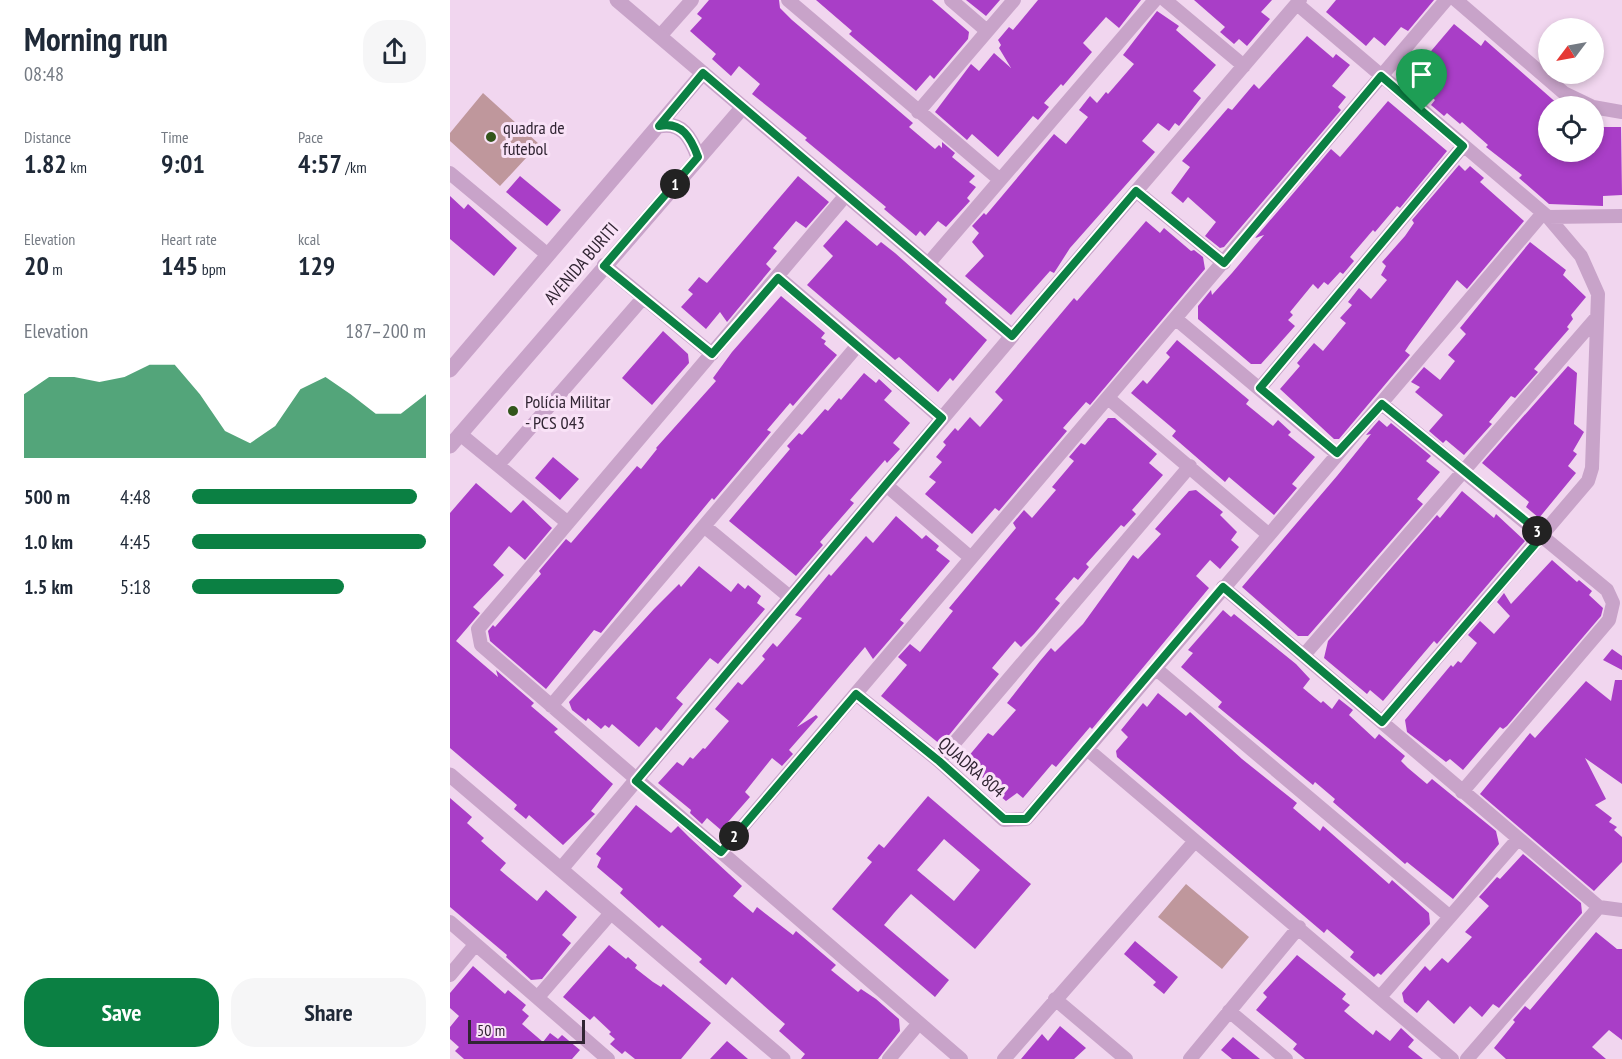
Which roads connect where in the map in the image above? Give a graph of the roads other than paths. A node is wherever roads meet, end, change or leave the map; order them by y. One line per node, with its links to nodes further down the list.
1 (618, 0): 12 (street)
2 (692, 0): 12 (street)
3 (788, 0): 19 (street)
4 (951, 0): 11 (street)
5 (1014, 0): 11 (street)
6 (1155, 0): 25 (street)
7 (1165, 0): 13 (street)
8 (1446, 0): 15 (street)
9 (1456, 0): 16 (street)
10 (1299, 2): 13 (street); 15 (street)
11 (987, 31): 19 (street)
12 (660, 36): 14 (street)
13 (1244, 66): 26 (street)
14 (703, 73): 17 (street); 21 (street, AVENIDA BURITI)
15 (1381, 76): 22 (street); 31 (street)
16 (1570, 96)
17 (743, 107): 23 (street, AVENIDA BURITI); 27 (street)
18 (1604, 109): 20 (street)
19 (918, 112): 25 (street)
20 (1622, 112)
21 (659, 126): 23 (street); 30 (street, AVENIDA BURITI)
22 (1463, 146): 28 (street); 42 (street)
23 (698, 157): 33 (street, AVENIDA BURITI)
24 (450, 173): 30 (street)
25 (999, 179): 32 (street)
26 (1136, 191): 31 (street); 38 (street)
27 (846, 195): 32 (street); 34 (street)
28 (1546, 215): 29 (street); 36 (street); 44 (street)
29 (1622, 216)
30 (548, 255): 41 (street, AVENIDA BURITI)
31 (1224, 263): 37 (street)
32 (928, 264): 38 (street)
33 (604, 266): 35 (street); 46 (street, AVENIDA BURITI)
34 (778, 278): 39 (street); 40 (street)
35 (643, 298): 40 (street); 48 (street)
36 (1597, 317): 50 (street); 55 (street)
37 (1176, 319): 42 (street); 43 (street)
38 (1012, 336): 45 (street)
39 (858, 345): 45 (street); 53 (street)
40 (712, 354): 52 (street)
41 (450, 369)
42 (1260, 388): 47 (street)
43 (1108, 398): 49 (street); 56 (street)
44 (1382, 404): 47 (street); 50 (street)
45 (942, 418): 51 (street)
46 (455, 440): 48 (street)
47 (1337, 453): 54 (street)
48 (498, 465): 52 (street)
49 (1190, 466): 54 (street); 65 (street)
50 (1464, 470): 55 (street); 59 (street)
51 (886, 485): 56 (street); 58 (street)
52 (568, 523): 62 (street)
53 (704, 526): 58 (street); 62 (street)
54 (1269, 535): 57 (street)
55 (1543, 535): 63 (street); 68 (street)
56 (971, 558): 61 (street)
57 (1223, 587): 59 (street); 60 (street)
58 (790, 598): 67 (street)
59 (1304, 655): 63 (street)
60 (1155, 668): 64 (street); 76 (street)
61 (856, 694): 65 (street, QUADRA 804); 71 (street)
62 (551, 706): 67 (street)
63 (1382, 722): 68 (street)
64 (1087, 749): 65 (street, QUADRA 804); 70 (street)
65 (939, 761)
66 (450, 775): 72 (street)
67 (636, 781): 71 (street); 72 (street)
68 (1462, 792): 69 (street)
69 (1518, 839): 73 (street); 76 (street)
70 (1194, 841): 78 (street); 83 (street)
71 (721, 852): 85 (street)
72 (561, 869): 75 (street)
73 (1599, 908): 74 (street); 95 (street)
74 (1622, 910)
75 (611, 913): 81 (street); 87 (street)
76 (1449, 916): 82 (street)
77 (450, 922): 79 (street)
78 (1299, 927): 82 (street); 84 (street)
79 (476, 945): 80 (street); 81 (street)
80 (450, 975)
81 (538, 996): 86 (street)
82 (1380, 997): 94 (street)
83 (1055, 999): 90 (street); 91 (street)
84 (1229, 1011): 92 (street); 93 (street)
85 (919, 1023): 88 (street); 89 (street)
86 (608, 1059)
87 (783, 1059)
88 (889, 1059)
89 (961, 1059)
90 (1004, 1059)
91 (1126, 1059)
92 (1190, 1059)
93 (1286, 1059)
94 (1452, 1059)
95 (1467, 1059)

